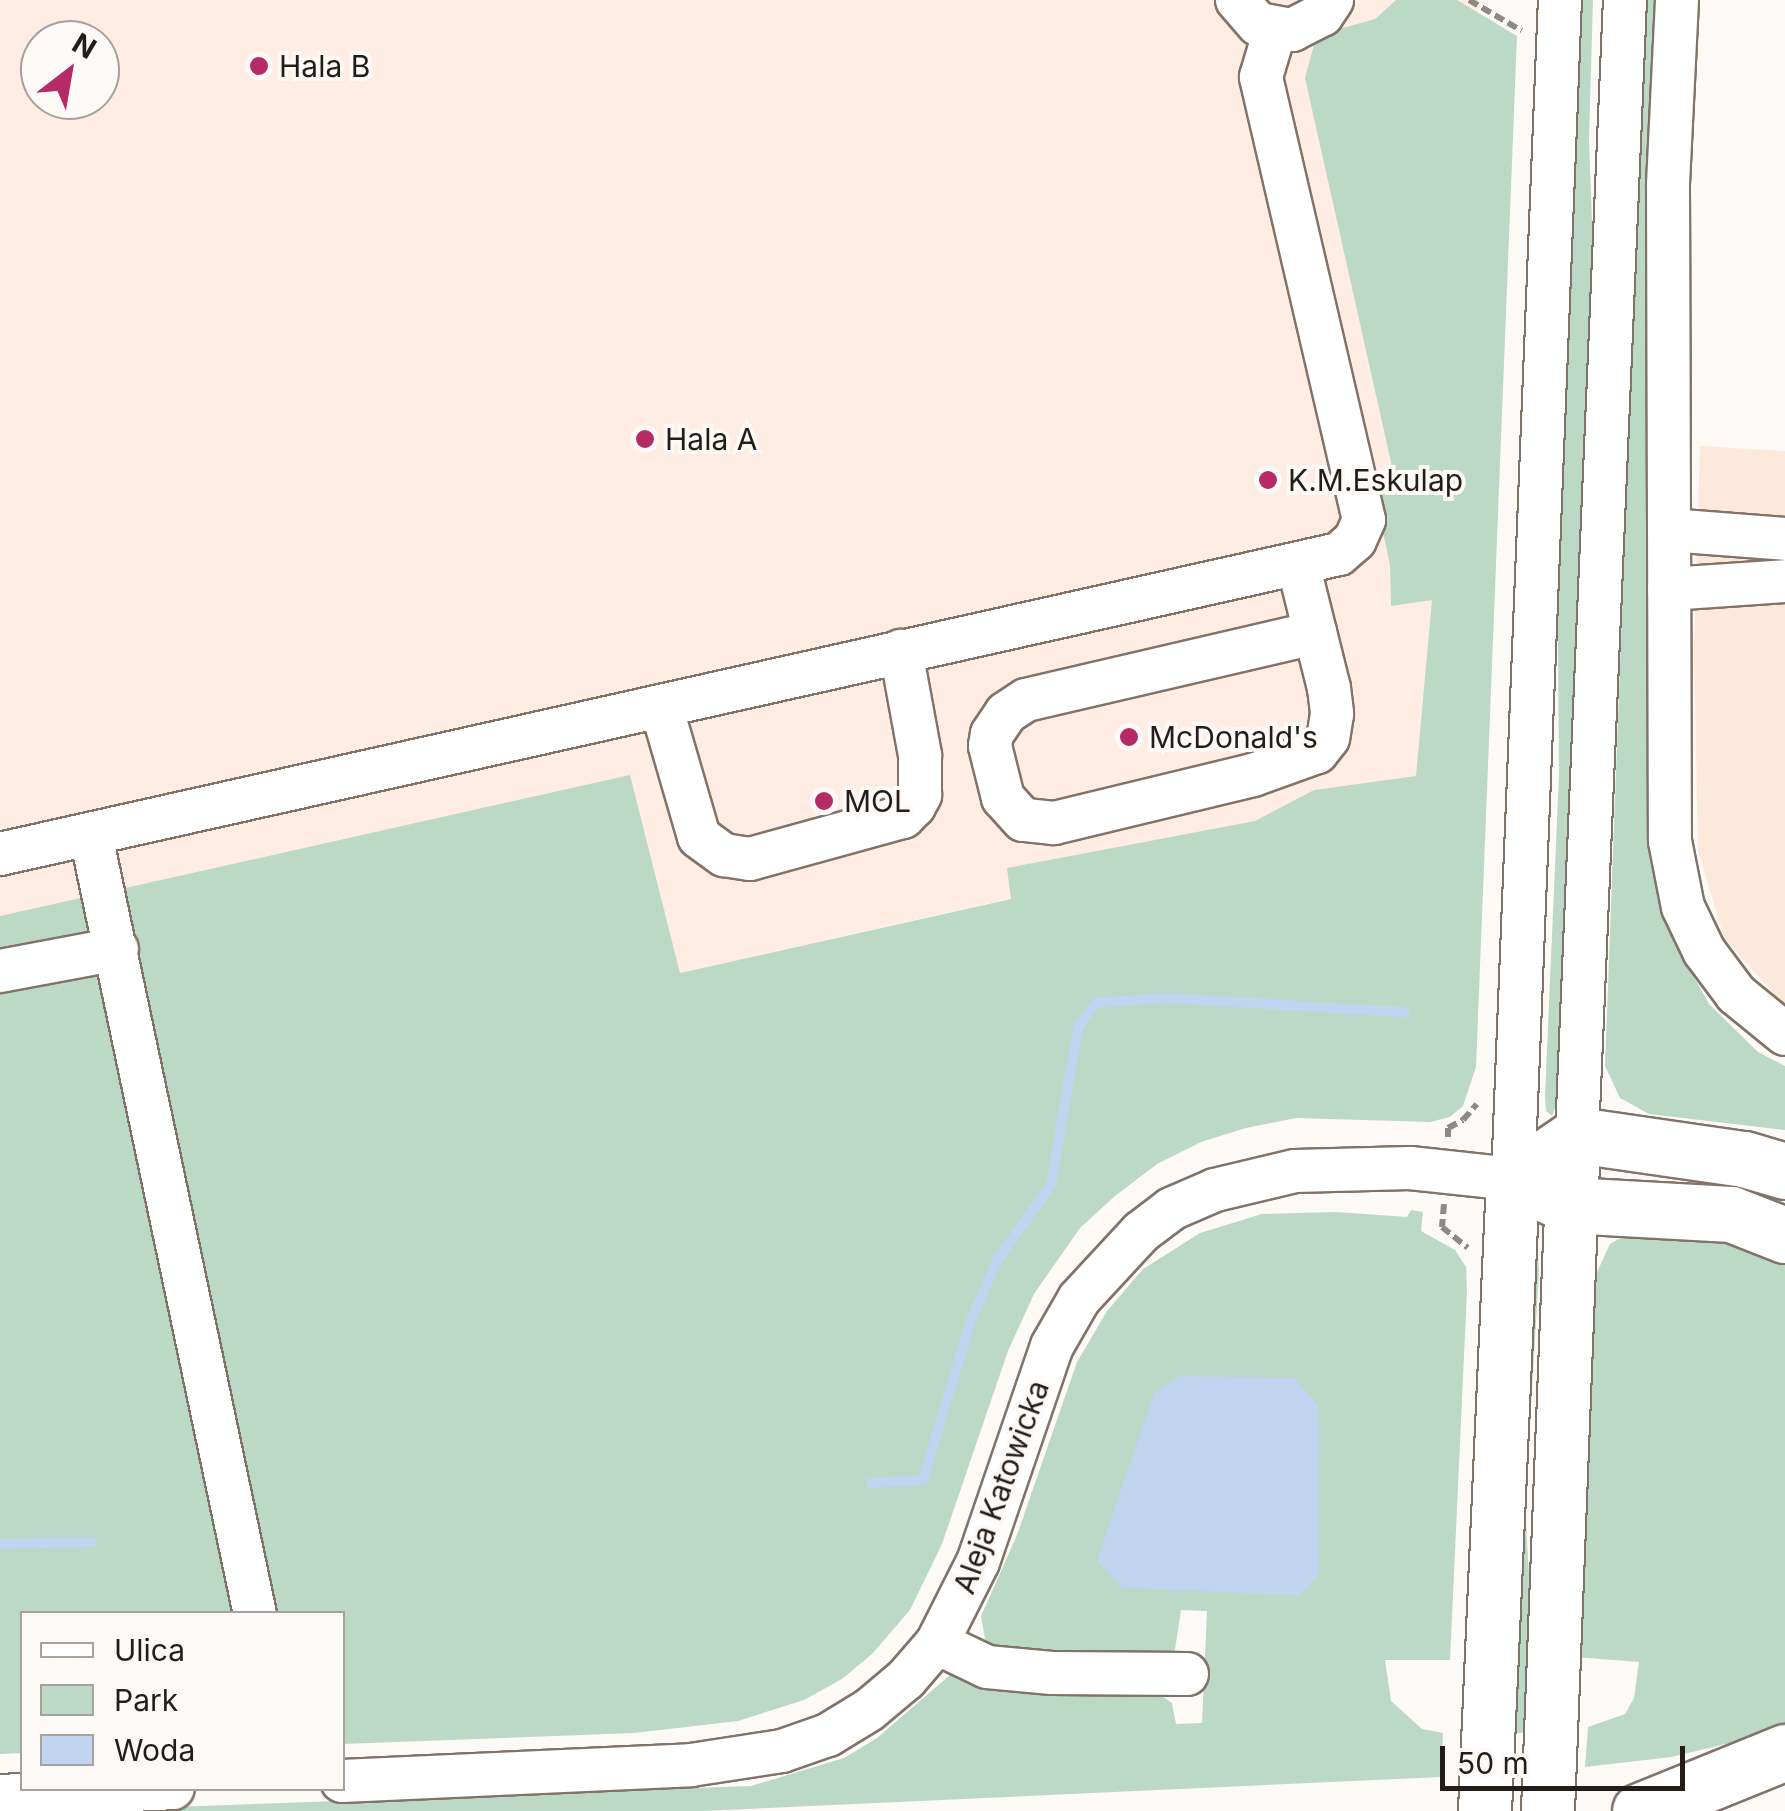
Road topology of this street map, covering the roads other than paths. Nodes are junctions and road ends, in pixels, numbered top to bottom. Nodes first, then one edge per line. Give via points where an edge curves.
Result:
1 (1237, 0) edge
2 (1332, 0) edge
3 (1560, 0) edge
4 (1625, 0) edge
5 (1677, 0) edge
6 (1275, 30) junction
7 (1668, 530) junction
8 (1785, 539) edge
9 (1298, 564) junction
10 (1785, 581) edge
11 (1669, 589) junction
12 (1315, 633) junction
13 (902, 651) junction
14 (662, 706) junction
15 (91, 836) junction
16 (0, 854) edge
17 (116, 949) junction
18 (0, 971) edge
19 (1785, 1034) edge
20 (1576, 1134) junction
21 (1785, 1170) edge
22 (1513, 1179) junction
23 (1569, 1204) junction
24 (1785, 1235) edge
25 (254, 1611) edge
26 (937, 1643) junction
27 (1188, 1674) dead end
28 (1785, 1752) edge
29 (345, 1781) edge
30 (109, 1791) edge
31 (0, 1796) edge
32 (1486, 1811) edge
33 (1548, 1811) edge
34 (1640, 1811) edge

1 - 6 street via 1258,24
2 - 6 street via 1308,25
3 - 22 street
4 - 20 street
5 - 7 street via 1668,186
6 - 9 street via 1262,77 1265,95 1364,520 1339,554
7 - 8 street
7 - 11 street
9 - 12 street
9 - 13 street
10 - 11 street
11 - 19 street via 1670,841 1682,907 1736,994
12 - 12 street via 1026,700 1006,713 991,740 1003,798 1023,820 1054,824 1310,757 1323,746 1332,722
13 - 14 street
13 - 14 street via 920,756 914,806 903,817 750,859 724,856 699,837
14 - 15 street
15 - 16 street
15 - 17 street
17 - 18 street
17 - 25 street
20 - 21 highway
20 - 22 main road
20 - 23 main road
22 - 23 highway
22 - 26 street, Aleja Katowicka via 1446,1169 1295,1171 1214,1190 1141,1232 1080,1299 1052,1346 978,1562
22 - 32 main road
23 - 24 highway via 1732,1214
23 - 33 main road
26 - 27 street via 987,1667
26 - 29 street, Aleja Katowicka via 869,1710 782,1752 630,1769
28 - 34 highway
30 - 31 street

